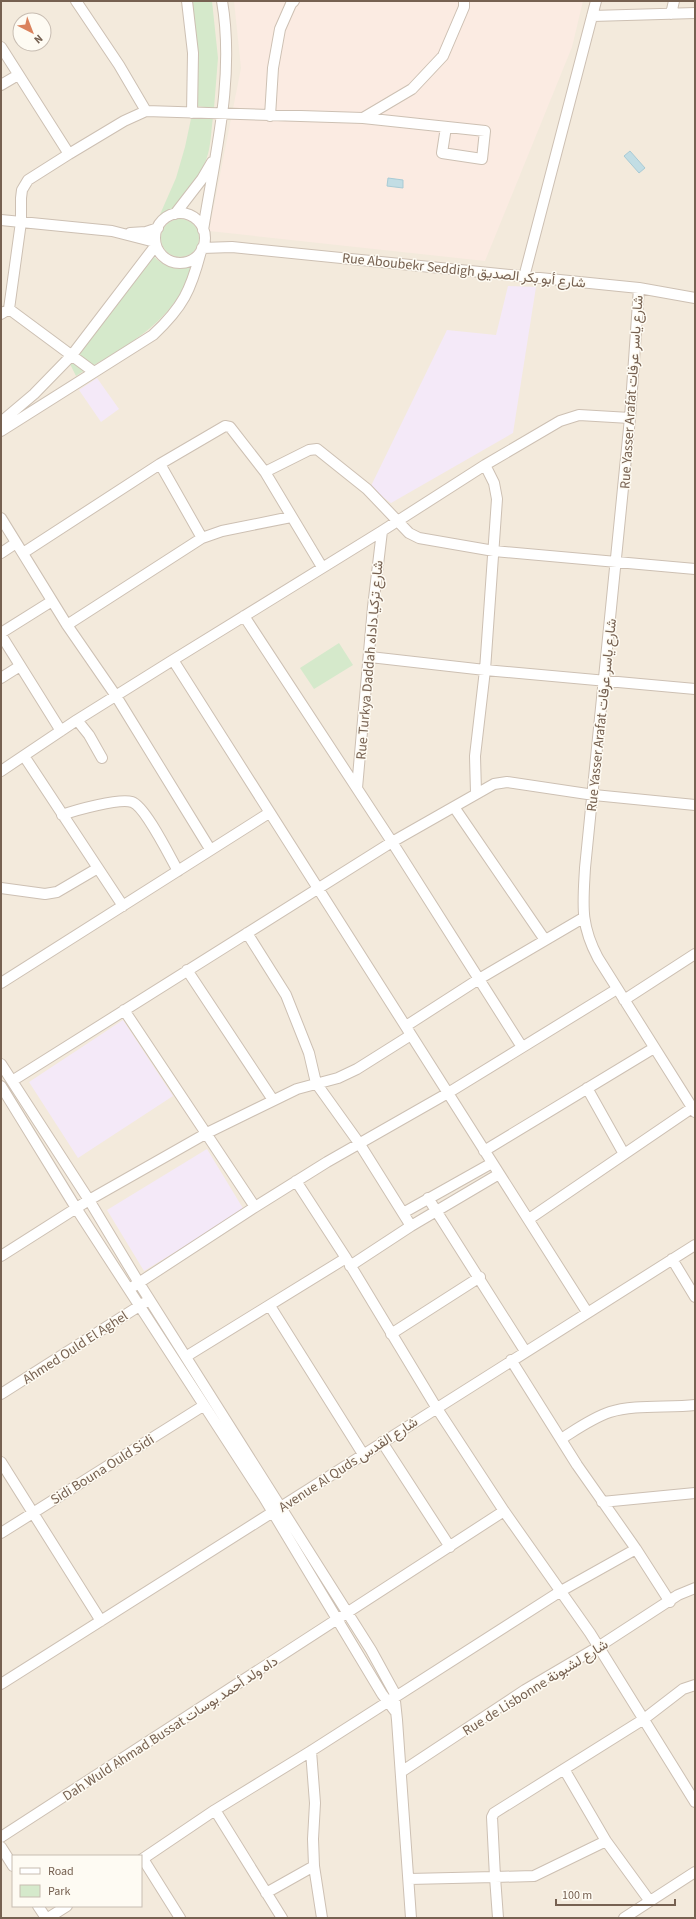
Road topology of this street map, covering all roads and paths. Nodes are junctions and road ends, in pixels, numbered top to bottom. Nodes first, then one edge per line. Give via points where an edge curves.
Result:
1 (76, 1) edge
2 (187, 1) edge
3 (222, 1) edge
4 (294, 1) edge
5 (464, 1) edge
6 (596, 1) edge
7 (674, 1) edge
8 (695, 13) edge
9 (671, 14) junction
10 (592, 16) junction
11 (1, 47) edge
12 (18, 75) junction
13 (1, 85) edge
14 (146, 111) junction
15 (192, 113) junction
16 (222, 115) junction
17 (270, 116) junction
18 (363, 118) junction
19 (446, 127) junction
20 (69, 154) junction
21 (215, 157) junction
22 (175, 214) junction
23 (1, 220) edge
24 (21, 222) junction
25 (158, 228) junction
26 (125, 233) junction
27 (204, 234) junction
28 (156, 243) junction
29 (232, 247) junction
30 (202, 250) junction
31 (524, 277) junction
32 (639, 288) junction
33 (695, 298) edge
34 (5, 312) edge
35 (72, 356) junction
36 (94, 372) junction
37 (630, 418) junction
38 (1, 422) edge
39 (1, 431) edge
40 (160, 464) junction
41 (485, 465) junction
42 (265, 472) junction
43 (291, 517) junction
44 (1, 518) edge
45 (397, 520) junction
46 (382, 531) junction
47 (202, 538) junction
48 (16, 543) junction
49 (494, 551) junction
50 (23, 553) junction
51 (1, 554) edge
52 (616, 562) junction
53 (322, 567) junction
54 (695, 569) edge
55 (52, 601) junction
56 (244, 616) junction
57 (67, 625) junction
58 (1, 634) edge
59 (370, 657) junction
60 (173, 660) junction
61 (20, 666) junction
62 (485, 670) junction
63 (1, 678) edge
64 (604, 681) junction
65 (695, 689) edge
66 (116, 696) junction
67 (77, 720) junction
68 (61, 731) junction
69 (24, 756) junction
70 (102, 758) dead end
71 (1, 771) edge
72 (358, 788) junction
73 (476, 793) junction
74 (594, 795) junction
75 (695, 805) edge
76 (454, 808) junction
77 (269, 813) junction
78 (62, 814) junction
79 (392, 842) junction
80 (210, 849) junction
81 (98, 868) junction
82 (178, 871) junction
83 (1, 888) edge
84 (318, 888) junction
85 (123, 906) junction
86 (583, 918) junction
87 (247, 933) junction
88 (545, 940) junction
89 (695, 954) edge
90 (187, 970) junction
91 (479, 979) junction
92 (1, 983) edge
93 (617, 988) junction
94 (624, 1000) junction
95 (124, 1010) junction
96 (408, 1031) junction
97 (522, 1047) junction
98 (654, 1048) junction
99 (1, 1064) edge
100 (12, 1081) junction
101 (316, 1083) junction
102 (1, 1086) edge
103 (587, 1088) junction
104 (448, 1093) junction
105 (273, 1100) junction
106 (694, 1109) edge
107 (207, 1133) junction
108 (359, 1143) junction
109 (484, 1150) junction
110 (624, 1154) junction
111 (492, 1163) junction
112 (499, 1174) junction
113 (296, 1181) junction
114 (428, 1198) junction
115 (89, 1200) junction
116 (254, 1207) junction
117 (76, 1208) junction
118 (436, 1211) junction
119 (402, 1213) junction
120 (529, 1219) junction
121 (411, 1226) junction
122 (695, 1245) edge
123 (1, 1256) edge
124 (672, 1260) junction
125 (348, 1262) junction
126 (480, 1278) junction
127 (139, 1283) junction
128 (129, 1290) junction
129 (695, 1297) edge
130 (149, 1299) junction
131 (139, 1306) junction
132 (270, 1306) junction
133 (587, 1312) junction
134 (391, 1334) junction
135 (525, 1351) junction
136 (187, 1356) junction
137 (511, 1360) junction
138 (1, 1394) edge
139 (695, 1405) edge
140 (203, 1406) junction
141 (436, 1407) junction
142 (561, 1439) junction
143 (382, 1442) junction
144 (363, 1454) junction
145 (1, 1462) edge
146 (695, 1493) edge
147 (602, 1502) junction
148 (277, 1509) junction
149 (504, 1511) junction
150 (32, 1512) junction
151 (1, 1533) edge
152 (450, 1547) junction
153 (636, 1549) junction
154 (695, 1588) edge
155 (561, 1591) junction
156 (670, 1602) junction
157 (348, 1613) junction
158 (338, 1619) junction
159 (101, 1621) junction
160 (598, 1647) junction
161 (1, 1684) edge
162 (695, 1684) edge
163 (391, 1699) junction
164 (644, 1719) junction
165 (311, 1751) junction
166 (564, 1769) junction
167 (401, 1772) junction
168 (695, 1802) edge
169 (215, 1810) junction
170 (1, 1837) edge
171 (606, 1841) junction
172 (2, 1850) edge
173 (142, 1860) edge
174 (12, 1865) edge
175 (314, 1866) junction
176 (695, 1872) edge
177 (495, 1877) junction
178 (409, 1879) junction
179 (266, 1893) junction
180 (649, 1900) junction
181 (39, 1907) edge
182 (65, 1907) edge
183 (47, 1918) edge
184 (180, 1918) edge
185 (282, 1918) edge
186 (322, 1918) edge
187 (411, 1918) edge
188 (498, 1918) edge
189 (624, 1918) edge

1 - 14 street
2 - 15 street via 193,53
3 - 16 street via 226,50
4 - 17 street via 280,29 273,68
5 - 18 street via 464,7 443,56 412,89
6 - 10 street
7 - 9 street
8 - 9 street
9 - 10 street
10 - 31 street
11 - 12 street
12 - 13 street
12 - 20 street
14 - 15 street
14 - 20 street
15 - 16 street
16 - 17 street
16 - 21 street
17 - 18 street
18 - 19 street
19 - 19 street via 485,131 482,159 442,153
20 - 24 street via 28,180 22,190
21 - 22 street
21 - 27 street
22 - 25 street via 165,219
22 - 27 street via 185,214 194,218
23 - 24 street
24 - 26 street
24 - 34 street
25 - 26 street via 146,232
25 - 28 street
26 - 28 street
27 - 29 street, Rue Aboubekr Seddigh شارع أبو بكر الصديق
27 - 30 street
28 - 30 street via 163,257 176,263 191,261
28 - 35 street
29 - 30 street, Rue Aboubekr Seddigh شارع أبو بكر الصديق
29 - 31 street, Rue Aboubekr Seddigh شارع أبو بكر الصديق
30 - 36 street via 192,285 171,318 135,348
31 - 32 street, Rue Aboubekr Seddigh شارع أبو بكر الصديق
32 - 33 street, Rue Aboubekr Seddigh شارع أبو بكر الصديق
32 - 37 street, Rue Yasser Arafat شارع ياسر عرفات
34 - 35 street
35 - 36 street
35 - 38 street
36 - 39 street
37 - 41 street via 586,414 572,416
37 - 52 street, Rue Yasser Arafat شارع ياسر عرفات
40 - 42 street via 222,427 228,426
40 - 47 street
40 - 50 street
41 - 45 street
41 - 49 street via 494,483 497,499
42 - 43 street
42 - 45 street via 309,450 317,449 367,489
43 - 47 street via 222,531
43 - 53 street
44 - 48 street
45 - 46 street
45 - 49 street via 409,533 419,538
46 - 53 street
46 - 59 street, Rue Turkya Daddah شارع تركيا داداه
47 - 57 street
48 - 50 street
48 - 51 street
49 - 52 street
49 - 62 street
50 - 55 street
52 - 54 street
52 - 64 street, Rue Yasser Arafat شارع ياسر عرفات
53 - 56 street
55 - 57 street
55 - 58 street
56 - 60 street
56 - 72 street
57 - 66 street
58 - 61 street
59 - 62 street
59 - 72 street, Rue Turkya Daddah شارع تركيا داداه
60 - 66 street
60 - 77 street
61 - 63 street
61 - 68 street
62 - 64 street
62 - 73 street via 475,756
64 - 65 street
64 - 74 street, Rue Yasser Arafat شارع ياسر عرفات
66 - 67 street
66 - 80 street
67 - 68 street
67 - 70 street
68 - 69 street
69 - 71 street
69 - 78 street
72 - 79 street
73 - 74 street via 494,784 507,782
73 - 76 street
74 - 75 street
74 - 86 street, Rue Yasser Arafat شارع ياسر عرفات via 585,868
76 - 79 street
76 - 88 street
77 - 80 street
77 - 84 street
78 - 81 street
78 - 82 street via 124,801 132,802 140,807 146,816
79 - 84 street
79 - 91 street
80 - 82 street
81 - 83 street via 57,892 45,894
81 - 85 street
82 - 85 street
84 - 87 street
84 - 96 street
85 - 92 street
86 - 88 street
86 - 93 street, Rue Yasser Arafat شارع ياسر عرفات via 593,949
87 - 90 street
87 - 101 street via 286,995 309,1053
88 - 91 street
89 - 94 street
90 - 95 street
90 - 105 street
91 - 96 street
91 - 97 street
93 - 94 street, Rue Yasser Arafat شارع ياسر عرفات
93 - 97 street
94 - 98 street, Rue Yasser Arafat شارع ياسر عرفات
95 - 100 street
95 - 107 street
96 - 101 street via 357,1069 338,1078
96 - 104 street
97 - 104 street
98 - 103 street
98 - 106 street, Rue Yasser Arafat شارع ياسر عرفات
99 - 100 street
100 - 115 street
101 - 105 street
101 - 108 street
102 - 117 street
103 - 109 street
103 - 110 street
104 - 108 street
104 - 109 street
105 - 107 street
106 - 110 street
107 - 115 street
107 - 116 street
108 - 113 street
108 - 119 street
109 - 111 street
110 - 120 street
111 - 112 street
111 - 114 street
112 - 118 street
112 - 120 street
113 - 116 street
113 - 125 street
114 - 118 street
114 - 119 street
115 - 117 street
115 - 127 street
116 - 127 street
117 - 123 street
117 - 128 street
118 - 121 street
118 - 126 street
119 - 121 street
120 - 133 street
121 - 125 street
122 - 124 street, Avenue Al Quds شارع القدس
124 - 129 street
124 - 133 street, Avenue Al Quds شارع القدس
125 - 132 street
125 - 134 street
126 - 134 street
126 - 135 street
127 - 128 street
127 - 130 street
128 - 131 street
130 - 131 street, Ahmed Ould El Aghel
130 - 136 street
131 - 138 street, Ahmed Ould El Aghel
131 - 140 street
132 - 136 street
132 - 144 street
133 - 135 street, Avenue Al Quds شارع القدس
134 - 141 street
135 - 137 street, Avenue Al Quds شارع القدس
136 - 148 street
137 - 141 street, Avenue Al Quds شارع القدس
137 - 142 street
139 - 142 street via 611,1412
140 - 148 street
140 - 150 street, Sidi Bouna Ould Sidi
141 - 143 street, Avenue Al Quds شارع القدس
141 - 149 street
142 - 147 street
143 - 144 street, Avenue Al Quds شارع القدس
143 - 152 street
144 - 148 street, Avenue Al Quds شارع القدس
145 - 150 street
146 - 147 street
147 - 153 street
148 - 157 street
148 - 158 street
148 - 159 street, Avenue Al Quds شارع القدس
149 - 152 street, Dah Wuld Ahmad Bussat داه ولد أحمد بوسات
149 - 155 street
150 - 151 street, Sidi Bouna Ould Sidi
150 - 159 street
152 - 157 street, Dah Wuld Ahmad Bussat داه ولد أحمد بوسات
153 - 155 street
153 - 156 street
154 - 156 street, Rue de Lisbonne شارع لشبونة via 678,1595
155 - 160 street
155 - 163 street
156 - 160 street, Rue de Lisbonne شارع لشبونة
157 - 158 street, Dah Wuld Ahmad Bussat داه ولد أحمد بوسات
157 - 163 street via 383,1671
158 - 163 street
158 - 170 street, Dah Wuld Ahmad Bussat داه ولد أحمد بوسات
159 - 161 street, Avenue Al Quds شارع القدس
160 - 164 street
160 - 167 street, Rue de Lisbonne شارع لشبونة via 525,1690
162 - 164 street
163 - 165 street
163 - 167 street via 395,1711
164 - 166 street
164 - 168 street
165 - 169 street
165 - 175 street via 316,1803
166 - 171 street
166 - 177 street via 494,1813 492,1817
167 - 178 street
169 - 173 street
169 - 179 street
171 - 177 street via 534,1876
171 - 180 street
172 - 174 street
173 - 184 street
175 - 179 street
175 - 186 street
176 - 180 street
177 - 178 street
177 - 188 street
178 - 187 street
179 - 185 street
180 - 189 street
181 - 183 street
182 - 183 street

